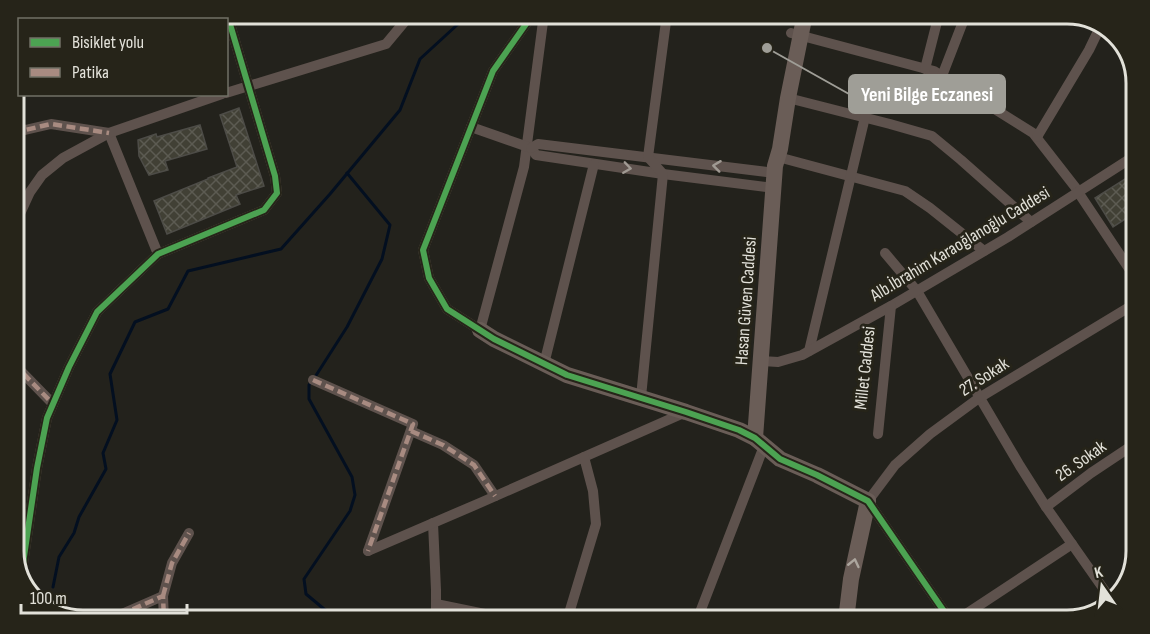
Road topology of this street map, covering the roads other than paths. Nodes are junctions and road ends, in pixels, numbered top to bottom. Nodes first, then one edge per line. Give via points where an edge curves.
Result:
1 (230, 24) edge
2 (403, 24) edge
3 (526, 24) edge
4 (543, 24) edge
5 (666, 24) edge
6 (796, 24) edge
7 (800, 24) edge
8 (937, 24) edge
9 (962, 24) edge
10 (1098, 33) edge
11 (796, 34) junction
12 (926, 69) junction
13 (942, 76) junction
14 (249, 86) junction
15 (228, 93) edge
16 (218, 96) edge
17 (788, 98) junction
18 (865, 117) junction
19 (471, 127) junction
20 (24, 130) edge
21 (109, 133) junction
22 (1037, 137) junction
23 (528, 147) junction
24 (648, 157) junction
25 (1126, 161) edge
26 (594, 164) junction
27 (776, 171) junction
28 (663, 174) junction
29 (850, 176) junction
30 (1079, 192) junction
31 (24, 205) edge
32 (1031, 222) junction
33 (984, 251) junction
34 (885, 253) dead end
35 (158, 254) junction
36 (1126, 264) edge
37 (916, 291) junction
38 (891, 306) junction
39 (1126, 309) edge
40 (480, 330) junction
41 (809, 351) junction
42 (762, 360) junction
43 (544, 364) junction
44 (24, 374) edge
45 (313, 380) dead end
46 (641, 398) junction
47 (979, 398) junction
48 (53, 404) junction
49 (686, 412) junction
50 (411, 431) junction
51 (878, 434) dead end
52 (760, 442) junction
53 (1126, 449) edge
54 (584, 457) junction
55 (495, 496) junction
56 (868, 501) junction
57 (1046, 507) junction
58 (432, 523) junction
59 (189, 533) dead end
60 (1072, 544) junction
61 (24, 556) edge
62 (1107, 594) edge
63 (163, 596) junction
64 (436, 604) junction
65 (132, 610) edge
66 (164, 610) edge
67 (436, 610) edge
68 (464, 610) edge
69 (570, 610) edge
70 (701, 610) edge
71 (847, 610) edge
72 (943, 610) edge
73 (973, 610) edge

1 - 14 street
2 - 14 street via 386,44
3 - 19 street via 493,71
4 - 23 street
5 - 24 street
6 - 11 street, Hasan Güven Caddesi
7 - 11 street, Hasan Güven Caddesi
8 - 12 street
9 - 13 street
10 - 22 street
11 - 12 street
11 - 17 street, Hasan Güven Caddesi
11 - 27 street, Hasan Güven Caddesi via 772,147
12 - 13 street
13 - 22 street
14 - 15 street
14 - 35 street via 277,193 264,210
16 - 21 street
17 - 18 street
17 - 27 street, Hasan Güven Caddesi
18 - 29 street
18 - 32 street via 932,136
19 - 23 street
19 - 40 street via 423,250 429,278 447,309
20 - 21 street via 51,124
21 - 31 street via 63,158 42,176
21 - 35 street
22 - 30 street
23 - 24 street via 538,144
23 - 26 street via 537,155
23 - 40 street
27 -> 24 street
24 - 28 street
25 - 30 street, Alb.İbrahim Karaoğlanoğlu Caddesi
26 -> 28 street
26 - 43 street
27 - 28 street
27 - 29 street
27 - 42 street, Hasan Güven Caddesi
28 - 46 street
29 - 33 street via 905,190
29 - 41 street
30 - 32 street, Alb.İbrahim Karaoğlanoğlu Caddesi
30 - 36 street
32 - 33 street, Alb.İbrahim Karaoğlanoğlu Caddesi
33 - 37 street, Alb.İbrahim Karaoğlanoğlu Caddesi
34 - 37 street
35 - 48 street via 97,312
37 - 38 street, Alb.İbrahim Karaoğlanoğlu Caddesi
37 - 47 street
38 - 41 street, Alb.İbrahim Karaoğlanoğlu Caddesi
38 - 51 street, Millet Caddesi
39 - 47 street, 27. Sokak
40 - 43 street
41 - 42 street, Alb.İbrahim Karaoğlanoğlu Caddesi via 778,362
42 - 52 street, Hasan Güven Caddesi
43 - 46 street
44 - 48 street
45 - 50 street via 413,424
46 - 49 street
47 - 56 street, 27. Sokak via 895,465
47 - 57 street
48 - 61 street via 37,468
49 - 52 street via 739,430
49 - 54 street
50 - 55 street via 474,465
50 - 58 street via 368,551
52 - 56 street via 780,459
52 - 70 street
53 - 57 street, 26. Sokak
54 - 55 street
54 - 69 street via 596,524
55 - 58 street
71 -> 56 street
56 - 72 street
57 - 60 street
58 - 64 street
59 - 63 street via 172,563
60 - 62 street
60 - 73 street
63 - 65 street
63 - 66 street
64 - 67 street
64 - 68 street

